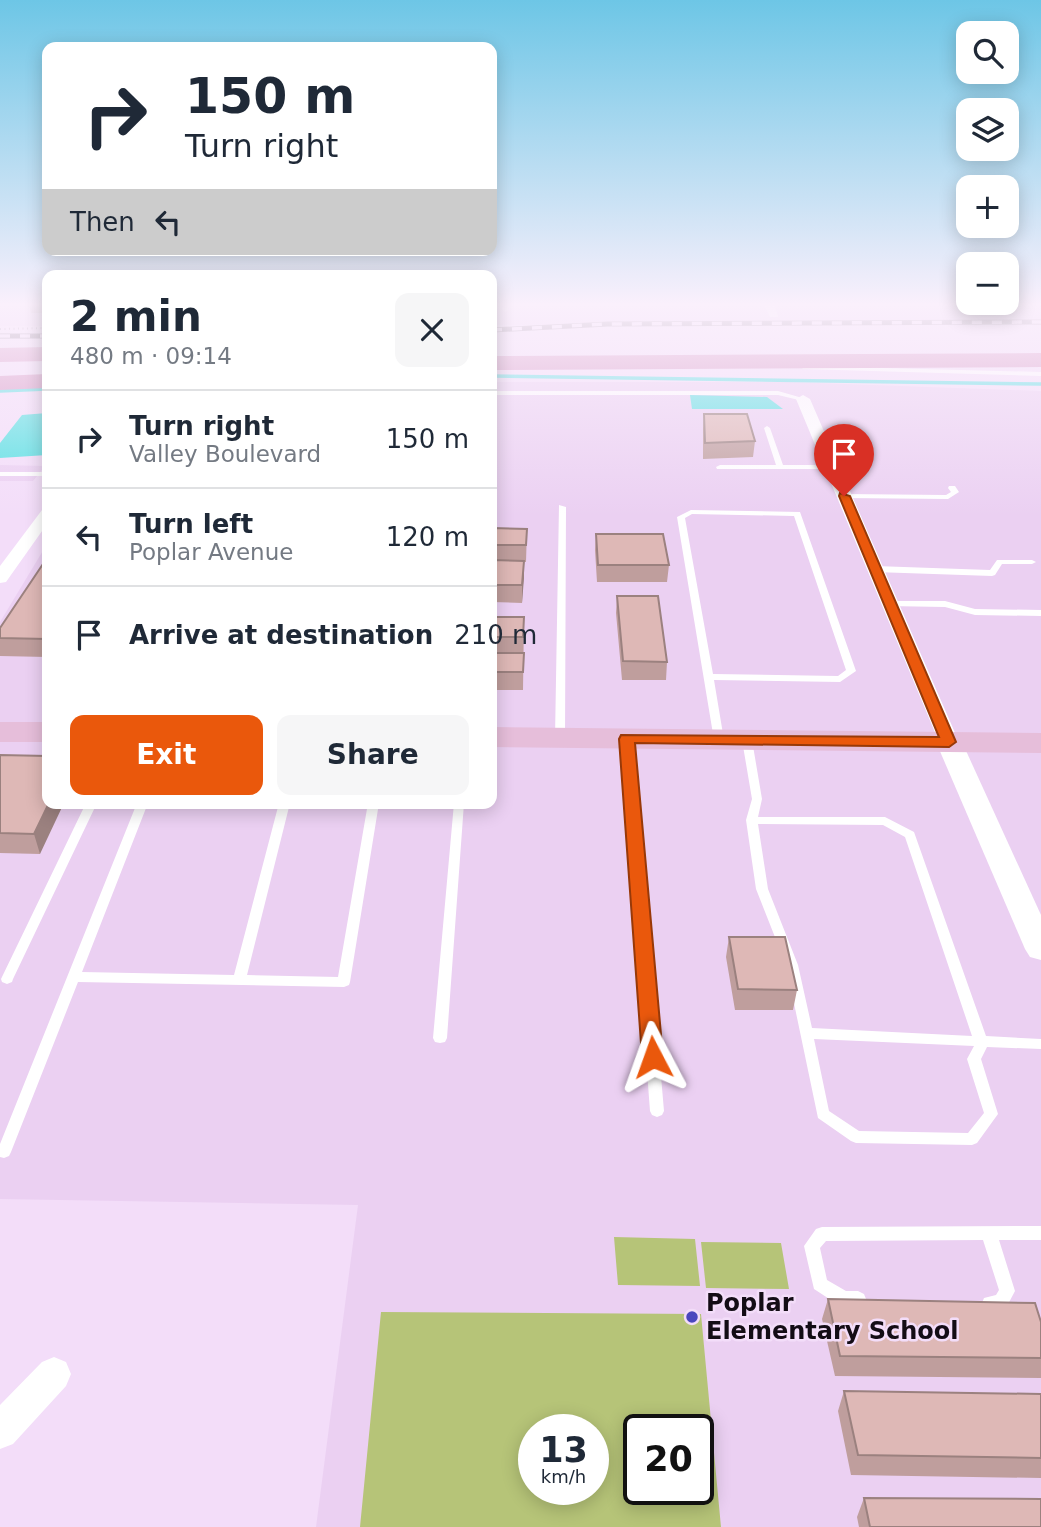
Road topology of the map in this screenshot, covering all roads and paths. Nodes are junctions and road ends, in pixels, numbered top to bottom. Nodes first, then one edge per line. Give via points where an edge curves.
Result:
1 (42, 381) edge
2 (0, 383) edge
3 (497, 393) edge
4 (803, 399) joint
5 (767, 428) dead end
6 (720, 467) dead end
7 (780, 467) junction
8 (832, 467) junction
9 (0, 474) edge
10 (42, 474) edge
11 (952, 488) dead end
12 (844, 496) junction
13 (562, 507) dead end
14 (42, 520) edge
15 (1032, 562) dead end
16 (875, 569) junction
17 (0, 578) edge
18 (890, 604) junction
19 (1041, 613) edge
20 (709, 677) junction
21 (0, 732) edge
22 (42, 732) edge
23 (497, 737) edge
24 (560, 738) junction
25 (627, 739) junction
26 (733, 740) junction
27 (949, 742) junction
28 (1041, 743) edge
29 (89, 809) edge
30 (141, 809) edge
31 (283, 809) edge
32 (373, 809) edge
33 (459, 809) edge
34 (752, 820) junction
35 (1041, 949) edge
36 (74, 977) junction
37 (7, 979) dead end
38 (239, 981) junction
39 (806, 1033) junction
40 (440, 1038) dead end
41 (982, 1044) junction
42 (1041, 1044) edge
43 (657, 1111) dead end
44 (4, 1153) dead end
45 (1041, 1233) edge
46 (989, 1234) junction
47 (870, 1300) edge
48 (974, 1303) edge
49 (54, 1374) dead end
50 (0, 1431) edge

1 - 2 highway
3 - 4 lane via 778,393
4 - 8 street
5 - 7 lane
6 - 7 lane
7 - 8 lane
8 - 12 street
9 - 10 lane
11 - 12 lane via 955,492 948,497
12 - 16 street
13 - 24 lane
14 - 17 street
15 - 16 lane via 1000,562 992,573
16 - 18 street
18 - 19 lane
18 - 27 street
20 - 20 lane via 681,517 691,512 797,513 851,671 840,678
20 - 26 lane
21 - 22 main road
23 - 24 main road
24 - 25 main road
25 - 26 main road
25 - 43 lane
26 - 27 main road
26 - 34 lane via 757,799
27 - 28 main road
27 - 35 street
29 - 37 lane
30 - 36 lane
31 - 38 lane
32 - 38 lane via 344,982
33 - 40 lane
34 - 39 lane via 762,889 792,965
34 - 41 lane via 885,821 910,835
36 - 38 lane
36 - 44 lane
39 - 41 lane
39 - 41 lane via 823,1114 856,1137 972,1139 991,1114 974,1059
41 - 42 lane
45 - 46 lane
46 - 47 lane via 822,1234 812,1246 820,1284 844,1299
46 - 48 lane via 1007,1291 1000,1303
49 - 50 street

